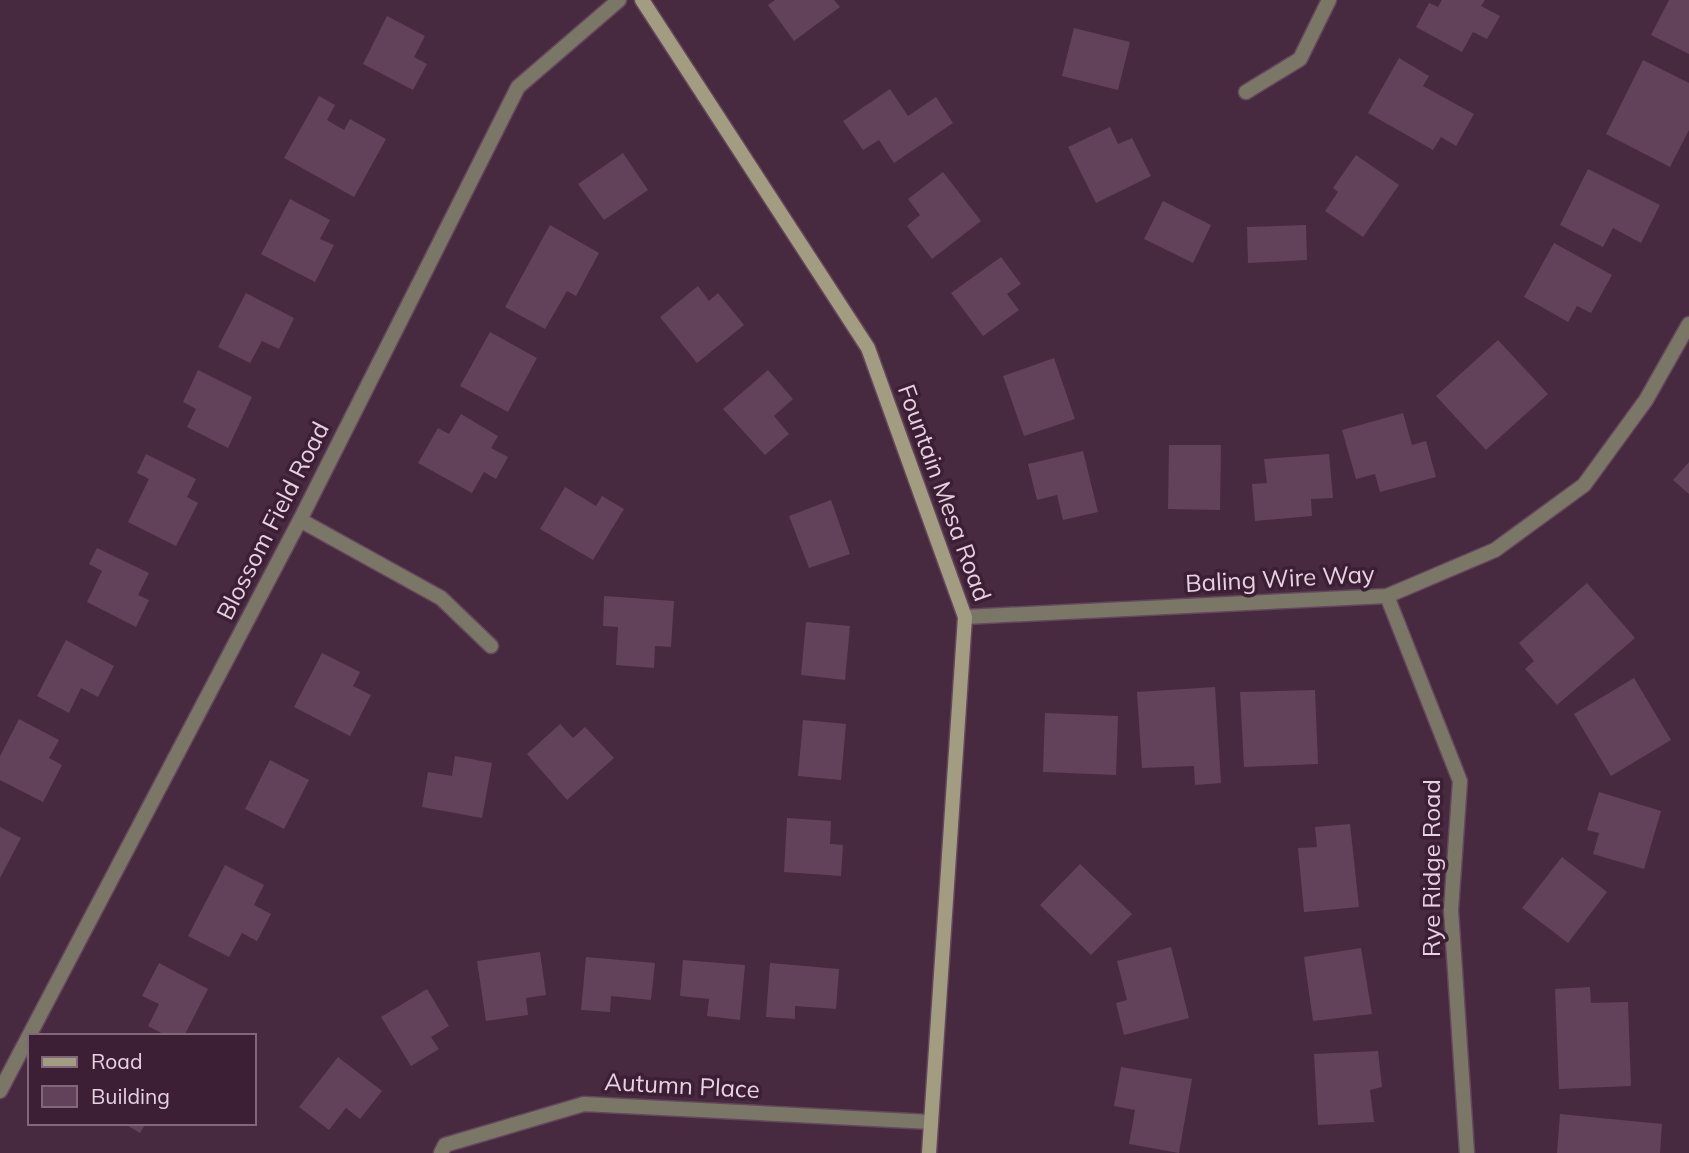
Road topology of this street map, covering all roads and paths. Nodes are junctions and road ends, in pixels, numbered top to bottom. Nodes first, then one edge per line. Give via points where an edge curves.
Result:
1 (620, 0) edge
2 (642, 0) edge
3 (1329, 0) edge
4 (1247, 92) dead end
5 (1689, 325) edge
6 (300, 520) junction
7 (1387, 596) junction
8 (965, 617) junction
9 (491, 646) dead end
10 (30, 1034) edge
11 (28, 1038) edge
12 (0, 1091) edge
13 (930, 1122) junction
14 (441, 1153) edge
15 (929, 1153) edge
16 (1467, 1153) edge

1 - 6 street, Blossom Field Road via 518,87
2 - 8 main road, Fountain Mesa Road via 868,348
3 - 4 street via 1300,59
5 - 7 street, Baling Wire Way via 1646,400 1584,485 1494,550
6 - 9 street via 441,597
6 - 10 street, Blossom Field Road
7 - 8 street, Baling Wire Way
7 - 16 street, Rye Ridge Road via 1460,781 1451,910
8 - 13 main road, Fountain Mesa Road
11 - 12 street, Blossom Field Road
13 - 14 street, Autumn Place via 584,1104 445,1145
13 - 15 main road, Fountain Mesa Road

